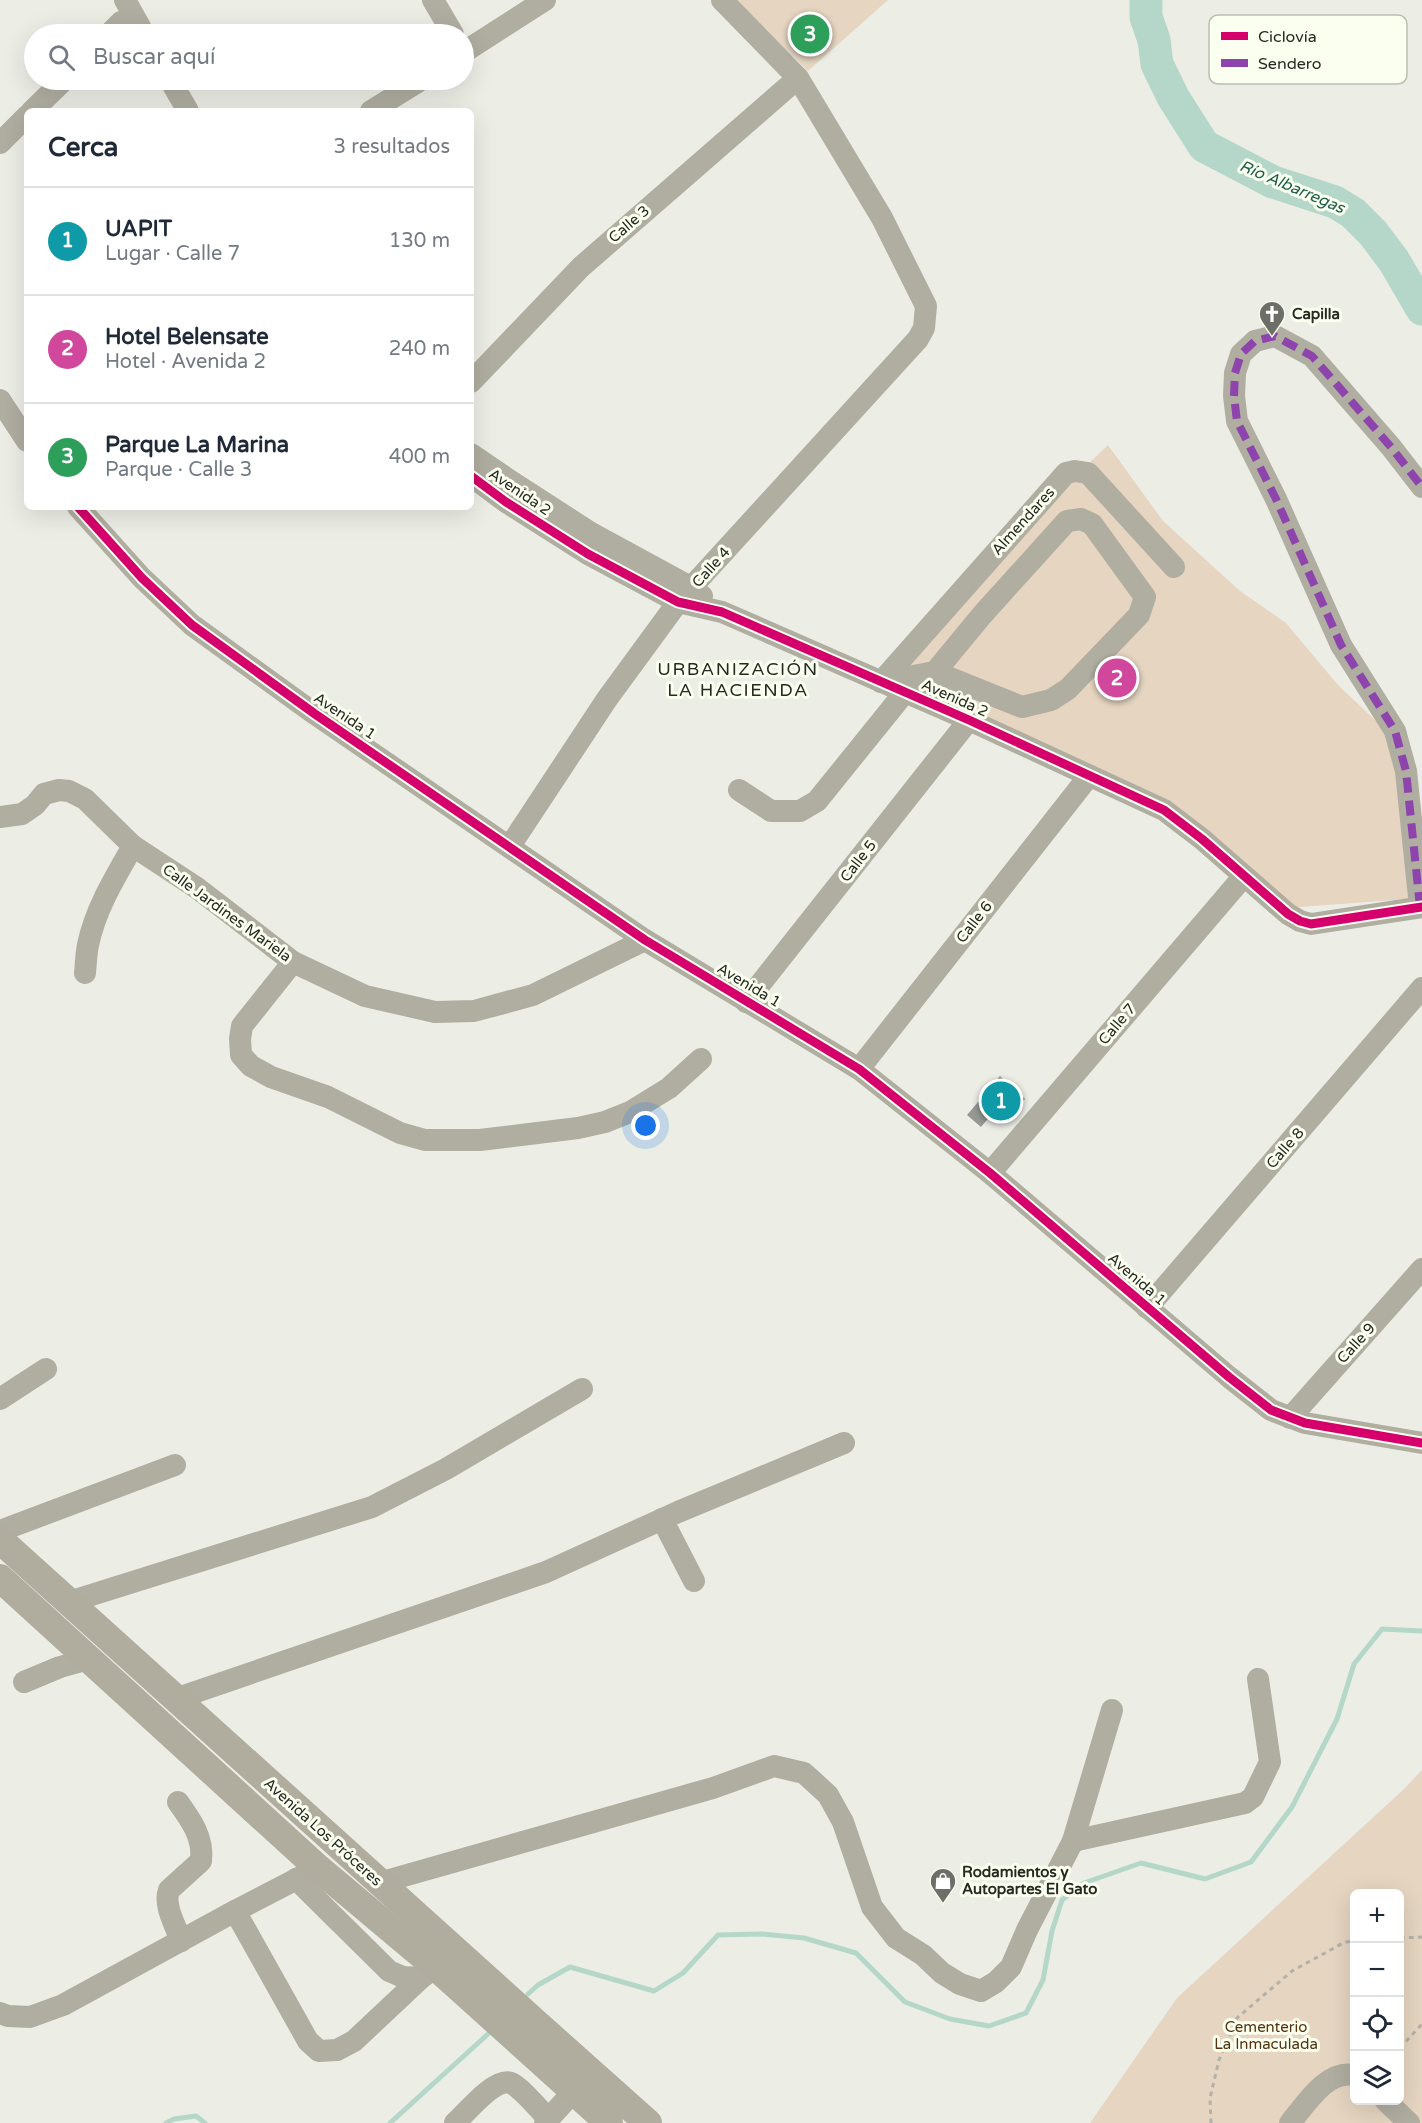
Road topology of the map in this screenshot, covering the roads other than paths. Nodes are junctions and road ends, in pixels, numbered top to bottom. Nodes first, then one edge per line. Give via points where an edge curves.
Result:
1 (109, 0) edge
2 (434, 0) edge
3 (545, 0) edge
4 (722, 0) edge
5 (121, 23) edge
6 (447, 24) edge
7 (474, 46) edge
8 (798, 78) junction
9 (54, 90) edge
10 (158, 90) edge
11 (176, 90) edge
12 (404, 90) edge
13 (35, 108) edge
14 (168, 108) edge
15 (186, 108) edge
16 (376, 108) edge
17 (24, 119) edge
18 (0, 143) edge
19 (474, 379) edge
20 (0, 400) edge
21 (24, 436) edge
22 (474, 456) edge
23 (474, 478) edge
24 (1422, 487) edge
25 (81, 510) edge
26 (1174, 567) dead end
27 (685, 595) junction
28 (935, 672) junction
29 (881, 682) junction
30 (905, 692) junction
31 (969, 720) junction
32 (1089, 776) junction
33 (740, 790) dead end
34 (0, 817) edge
35 (133, 846) junction
36 (510, 846) junction
37 (1244, 876) junction
38 (1421, 907) edge
39 (645, 940) junction
40 (293, 962) junction
41 (84, 974) dead end
42 (1422, 988) edge
43 (746, 1002) junction
44 (701, 1059) dead end
45 (859, 1069) junction
46 (990, 1173) junction
47 (1422, 1269) edge
48 (1148, 1308) junction
49 (46, 1369) dead end
50 (582, 1389) dead end
51 (0, 1398) edge
52 (1290, 1418) junction
53 (844, 1443) dead end
54 (1422, 1443) edge
55 (175, 1465) dead end
56 (662, 1520) junction
57 (0, 1531) edge
58 (0, 1540) edge
59 (0, 1578) edge
60 (694, 1581) dead end
61 (69, 1602) junction
62 (88, 1659) junction
63 (1257, 1679) dead end
64 (24, 1682) dead end
65 (178, 1698) junction
66 (1112, 1710) dead end
67 (178, 1802) dead end
68 (1073, 1841) junction
69 (307, 1874) junction
70 (379, 1883) junction
71 (235, 1911) junction
72 (181, 1941) junction
73 (429, 1972) junction
74 (0, 2013) edge
75 (1350, 2075) edge
76 (574, 2091) junction
77 (1390, 2105) edge
78 (547, 2121) edge
79 (455, 2123) edge
80 (609, 2123) edge
81 (648, 2123) edge
82 (1290, 2123) edge
83 (1409, 2123) edge

1 - 5 street
2 - 6 street
3 - 7 street
4 - 8 street
8 - 19 street, Calle 3 via 580,267
8 - 27 street, Calle 4 via 882,218 926,306 924,328
9 - 13 street
10 - 14 street
11 - 15 street
12 - 16 street
17 - 18 street
20 - 21 street
22 - 27 street
23 - 27 street, Avenida 2 via 588,554
24 - 38 street via 1312,356 1275,336 1255,341 1241,354 1235,373 1237,421 1341,645 1395,730 1406,771
25 - 36 street, Avenida 1 via 142,578 192,625
26 - 29 street, Almendares via 1088,472 1066,473
27 - 29 street, Avenida 2
27 - 36 street, Calle 4 via 608,699
28 - 28 street via 1022,707 1051,700 1068,688 1139,615 1145,597 1092,524 1081,519 1067,521
28 - 29 street
29 - 30 street, Avenida 2
30 - 31 street, Avenida 2
30 - 33 street via 817,801 800,811 771,811
31 - 32 street, Avenida 2
31 - 43 street, Calle 5
32 - 37 street, Avenida 2 via 1164,810
32 - 45 street, Calle 6
34 - 35 street, Calle Jardines Mariela via 22,814 44,794 69,791 85,799
35 - 40 street, Calle Jardines Mariela via 197,888
35 - 41 street via 109,886 88,945
36 - 39 street, Avenida 1
37 - 38 street, Avenida 2 via 1288,914 1311,924
37 - 46 street, Calle 7
39 - 40 street, Calle Jardines Mariela via 533,995 474,1011 435,1012 365,996
39 - 43 street, Avenida 1
40 - 44 street via 242,1026 241,1055 271,1077 328,1097 400,1133 425,1140 480,1140 605,1122 669,1088
42 - 48 street, Calle 8
43 - 45 street, Avenida 1
45 - 46 street, Avenida 1
46 - 48 street, Avenida 1
47 - 52 street, Calle 9
48 - 52 street, Avenida 1 via 1271,1410
49 - 51 street
50 - 61 street via 446,1469 372,1507
52 - 54 street, Avenida 1
53 - 56 street
55 - 57 street
56 - 60 street
56 - 65 street via 546,1572
58 - 61 main road, Avenida Los Próceres
59 - 62 main road, Avenida Los Próceres
61 - 65 main road, Avenida Los Próceres
62 - 64 street
62 - 69 main road, Avenida Los Próceres
63 - 68 street via 1270,1762 1253,1797 1245,1803
65 - 70 main road, Avenida Los Próceres
66 - 68 street
67 - 72 street via 199,1835 203,1850 201,1861 167,1896
68 - 70 street via 1011,1967 981,1991 942,1973 896,1938 872,1907 843,1822 828,1795 804,1773 774,1766 713,1788
69 - 71 street
69 - 73 main road, Avenida Los Próceres
70 - 81 main road, Avenida Los Próceres
71 - 72 street
71 - 73 street via 308,2041 319,2051 337,2050 354,2041
72 - 74 street via 63,2005 30,2017
73 - 76 main road, Avenida Los Próceres
75 - 82 street via 1323,2084
76 - 78 street
76 - 80 main road, Avenida Los Próceres
77 - 83 street
78 - 79 street via 513,2083 504,2081 494,2085

